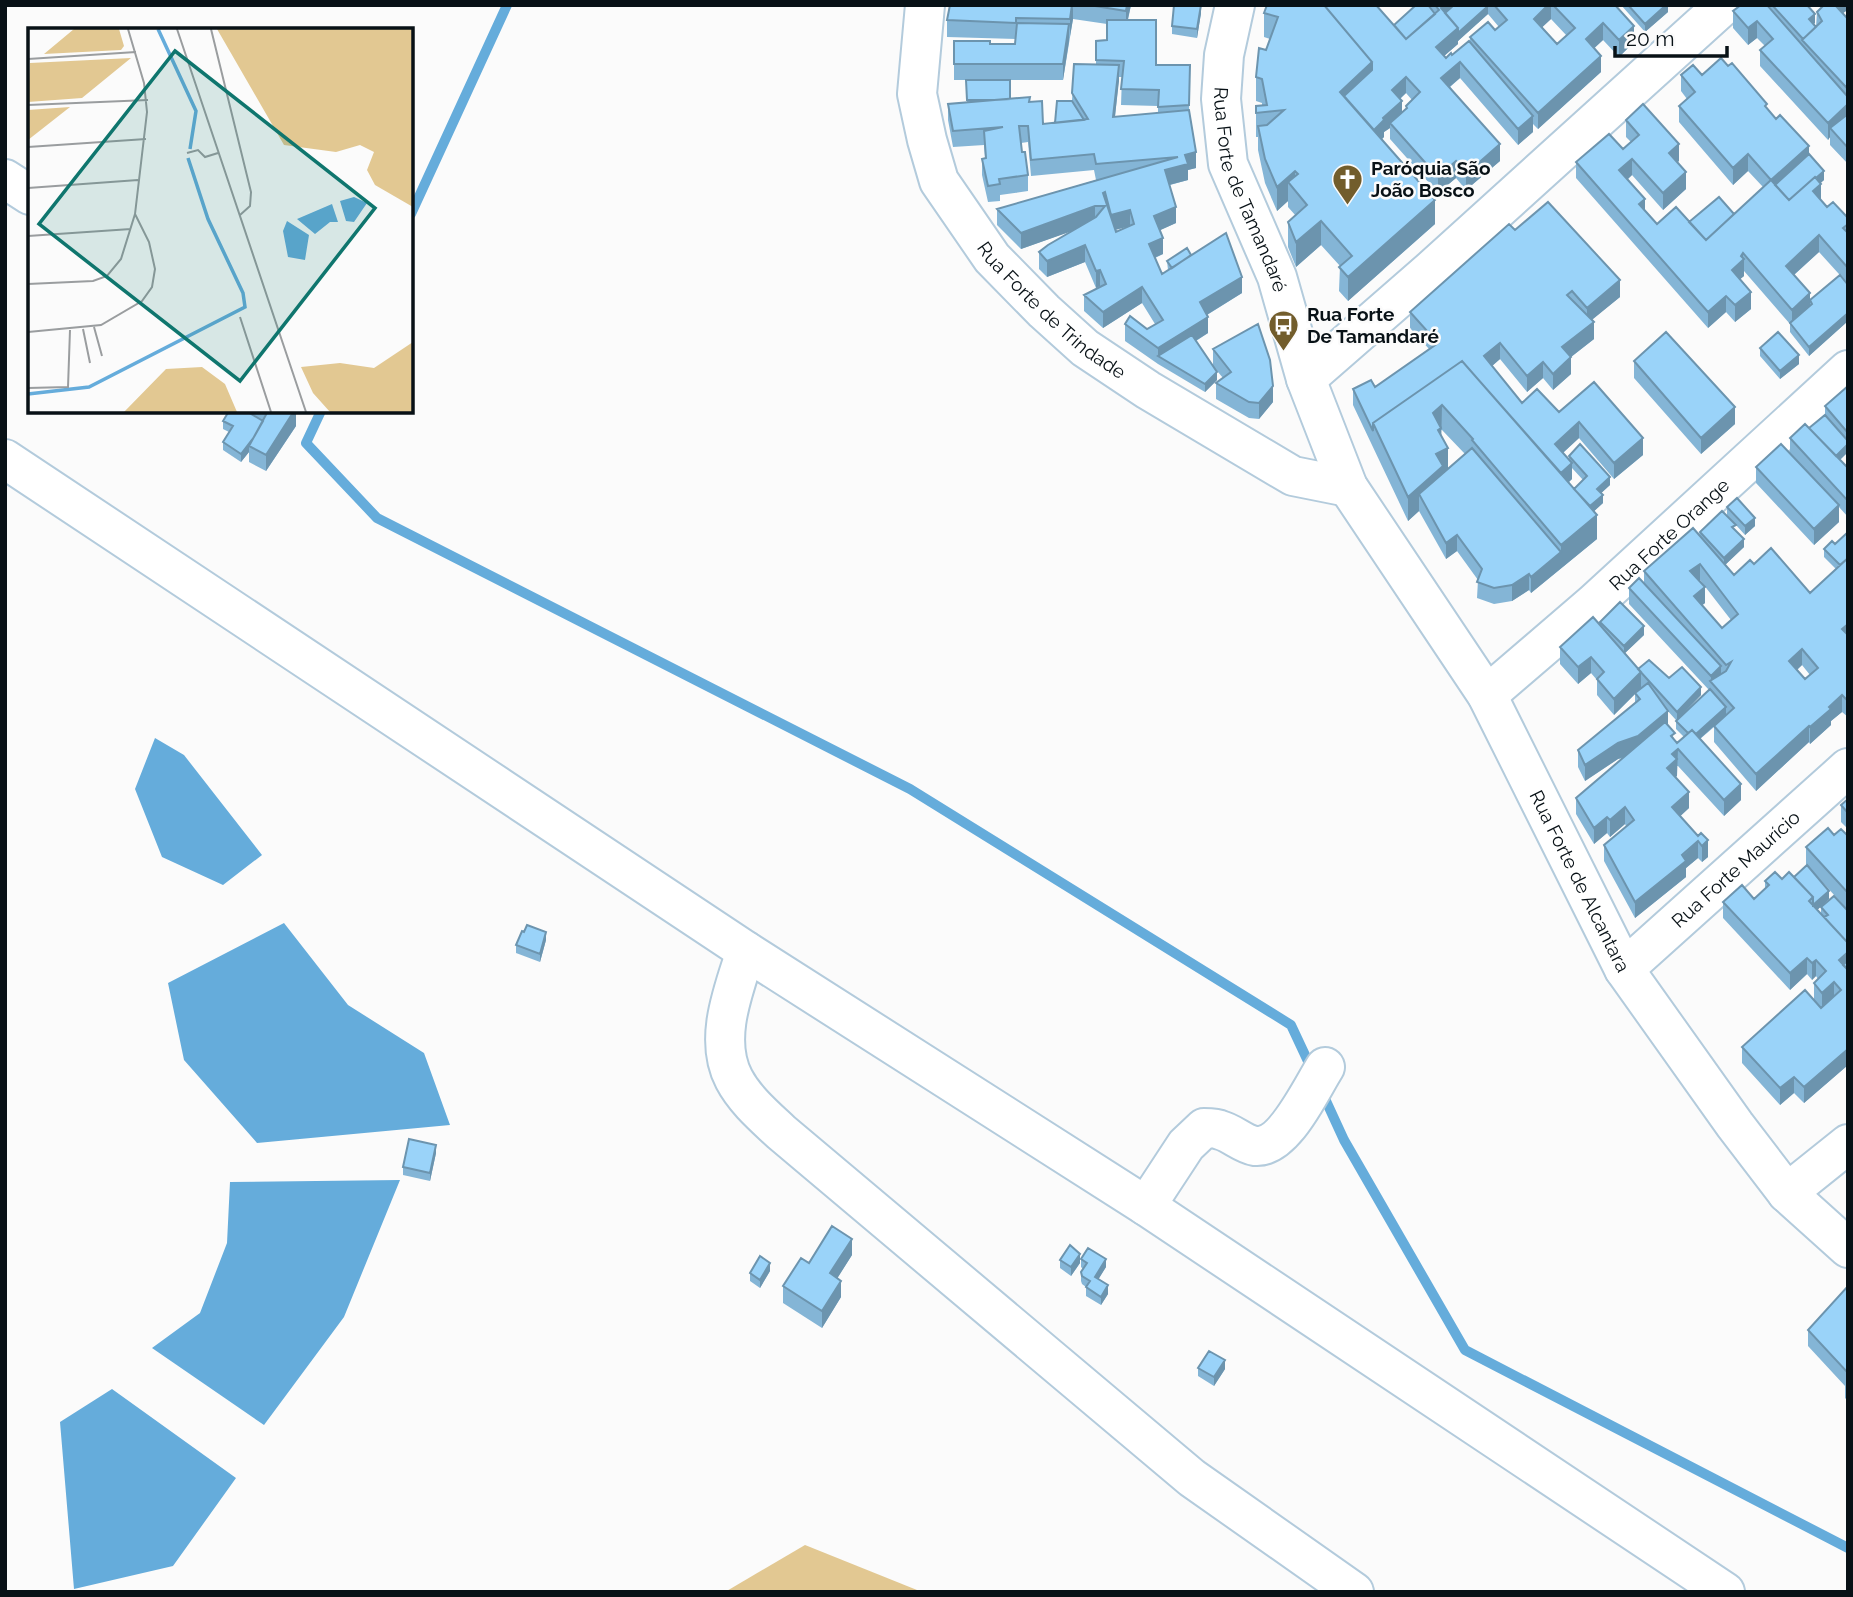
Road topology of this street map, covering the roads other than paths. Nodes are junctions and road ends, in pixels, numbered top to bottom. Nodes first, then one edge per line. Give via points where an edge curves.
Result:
1 (925, 5) edge
2 (1235, 5) edge
3 (1724, 5) edge
4 (5, 179) edge
5 (28, 194) edge
6 (1848, 370) edge
7 (1306, 379) junction
8 (5, 459) edge
9 (1348, 487) junction
10 (1487, 695) junction
11 (1848, 768) edge
12 (746, 951) junction
13 (1624, 969) junction
14 (1325, 1067) dead end
15 (1848, 1144) edge
16 (1787, 1193) junction
17 (1146, 1206) junction
18 (1848, 1248) edge
19 (1354, 1592) edge
20 (1725, 1592) edge

1 - 9 street, Rua Forte de Trindade via 918,94 927,140 939,181 992,258 1085,348 1148,390 1293,476
2 - 7 street, Rua Forte de Tamandaré via 1224,55 1221,99 1228,163 1277,277
3 - 7 street
4 - 5 street
6 - 10 street, Rua Forte Orange
7 - 9 street, Rua Forte de Tamandaré
8 - 12 street
9 - 10 street, Rua Forte de Alcantara
10 - 13 street, Rua Forte de Alcantara
11 - 13 street, Rua Forte Maurício
12 - 17 street
12 - 19 street via 726,1024 726,1050 734,1078 757,1109 1192,1478
13 - 16 street, Rua Forte de Alcantara
14 - 17 street via 1276,1140 1252,1146 1220,1129 1204,1128 1186,1145
15 - 16 street
16 - 18 street, Rua Forte de Alcantara
17 - 20 street

